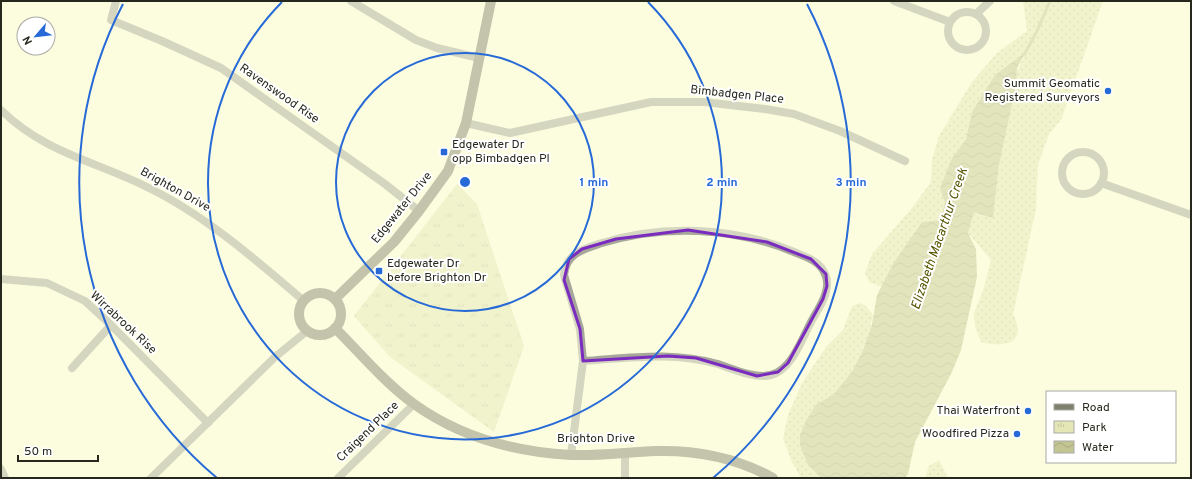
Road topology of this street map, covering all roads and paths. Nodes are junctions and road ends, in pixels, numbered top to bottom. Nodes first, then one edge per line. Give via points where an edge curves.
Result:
1 (116, 1) edge
2 (351, 1) edge
3 (492, 1) edge
4 (894, 1) edge
5 (990, 1) edge
6 (976, 14) junction
7 (950, 22) junction
8 (479, 58) junction
9 (1, 110) edge
10 (466, 124) junction
11 (905, 162) dead end
12 (1101, 183) junction
13 (420, 211) junction
14 (1191, 215) edge
15 (1, 278) edge
16 (335, 299) junction
17 (304, 300) junction
18 (111, 325) junction
19 (335, 328) junction
20 (307, 331) junction
21 (583, 361) junction
22 (72, 368) dead end
23 (414, 404) junction
24 (208, 423) junction
25 (625, 453) junction
26 (571, 455) junction
27 (1, 468) edge
28 (5, 478) edge
29 (151, 478) edge
30 (338, 478) edge
31 (626, 478) edge
32 (773, 478) edge

1 - 13 street, Ravenswood Rise via 111,20 221,68
2 - 8 street via 416,40
3 - 8 street, Edgewater Drive
4 - 7 street
5 - 6 street
6 - 7 street via 961,12
6 - 7 street via 983,20 986,33 984,41 973,50 964,50 952,43 948,35
8 - 10 street, Edgewater Drive
9 - 17 street, Brighton Drive via 25,132 39,140 148,187 205,222 244,250
10 - 11 street, Bimbadgen Place via 510,133 651,102 704,102 765,108 794,114 840,131
10 - 13 street, Edgewater Drive via 448,171
12 - 12 street via 1086,194 1074,192 1062,178 1063,165 1077,153 1091,154 1101,163 1104,177
12 - 14 street
13 - 16 street, Edgewater Drive via 394,242
15 - 18 street, Wirrabrook Rise via 47,283 85,301
16 - 17 street via 319,293
16 - 19 street via 339,304 341,317
17 - 20 street via 299,316
18 - 22 street
18 - 24 street, Wirrabrook Rise
19 - 20 street via 325,335
19 - 23 street, Brighton Drive
20 - 24 street via 275,358
21 - 21 street via 675,356 696,358 757,376 771,375 784,368 795,351 826,292 826,274 818,263 790,250 751,238 707,232 671,231 634,235 582,249 569,259 564,268 564,280 580,329
21 - 26 street
23 - 26 street, Brighton Drive via 451,426 495,443
23 - 30 street, Craigend Place
24 - 29 street
25 - 26 street, Brighton Drive
25 - 31 street
25 - 32 street, Brighton Drive via 657,451 713,455 759,470
27 - 28 street

